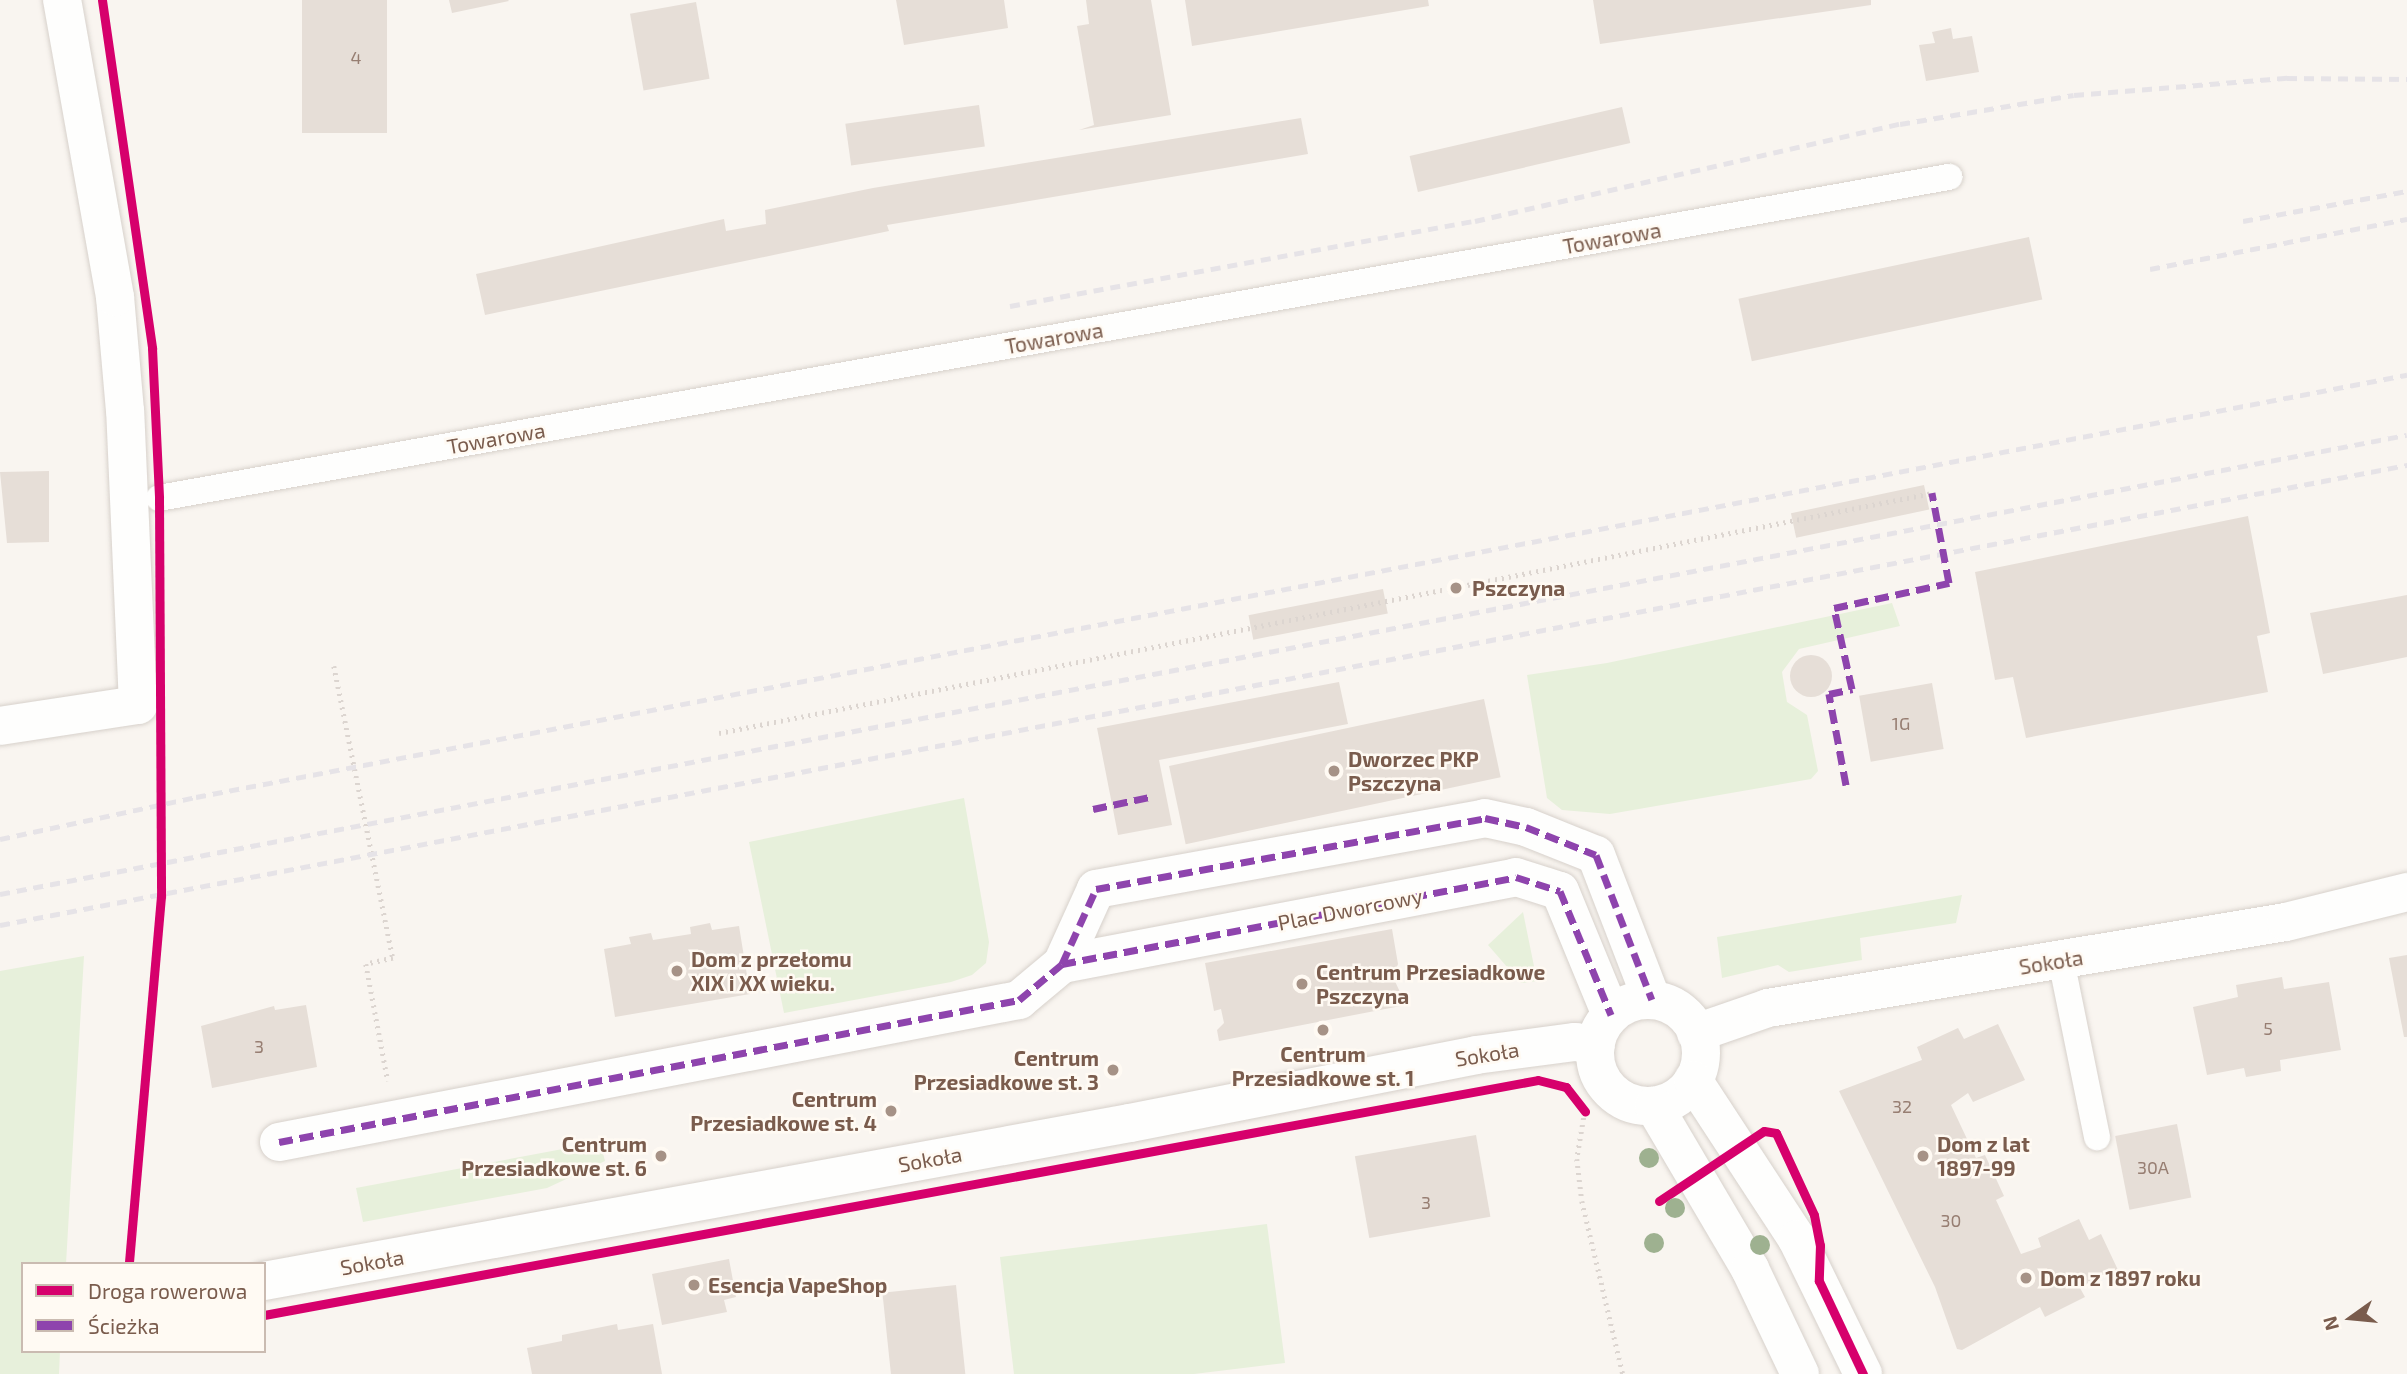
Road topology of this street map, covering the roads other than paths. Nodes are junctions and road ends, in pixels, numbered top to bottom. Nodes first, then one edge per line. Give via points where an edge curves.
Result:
1 (62, 0) edge
2 (1949, 177) dead end
3 (159, 498) dead end
4 (0, 726) edge
5 (2407, 892) edge
6 (2061, 960) junction
7 (1062, 964) junction
8 (1652, 1000) junction
9 (1603, 1030) junction
10 (1696, 1033) junction
11 (1693, 1080) junction
12 (1654, 1106) junction
13 (2097, 1137) dead end
14 (279, 1142) dead end
15 (266, 1281) edge
16 (1800, 1374) edge
17 (1863, 1374) edge

1 - 4 street via 115,297 125,411 138,705
2 - 3 lane, Towarowa
5 - 6 street, Sokoła via 2286,922
6 - 10 street, Sokoła via 1768,1009
6 - 13 lane
7 - 8 street via 1096,889 1485,818 1526,827 1596,855
7 - 9 street, Plac Dworcowy via 1516,877 1560,891
7 - 14 street, Plac Dworcowy via 1019,1000
8 - 9 street via 1637,1001
8 - 10 street via 1679,1010
9 - 12 street via 1600,1077 1622,1100
9 - 15 street, Sokoła via 1575,1042 1476,1055
10 - 11 street via 1700,1065
11 - 12 street via 1676,1097
11 - 17 street via 1797,1239
12 - 16 street via 1750,1269

